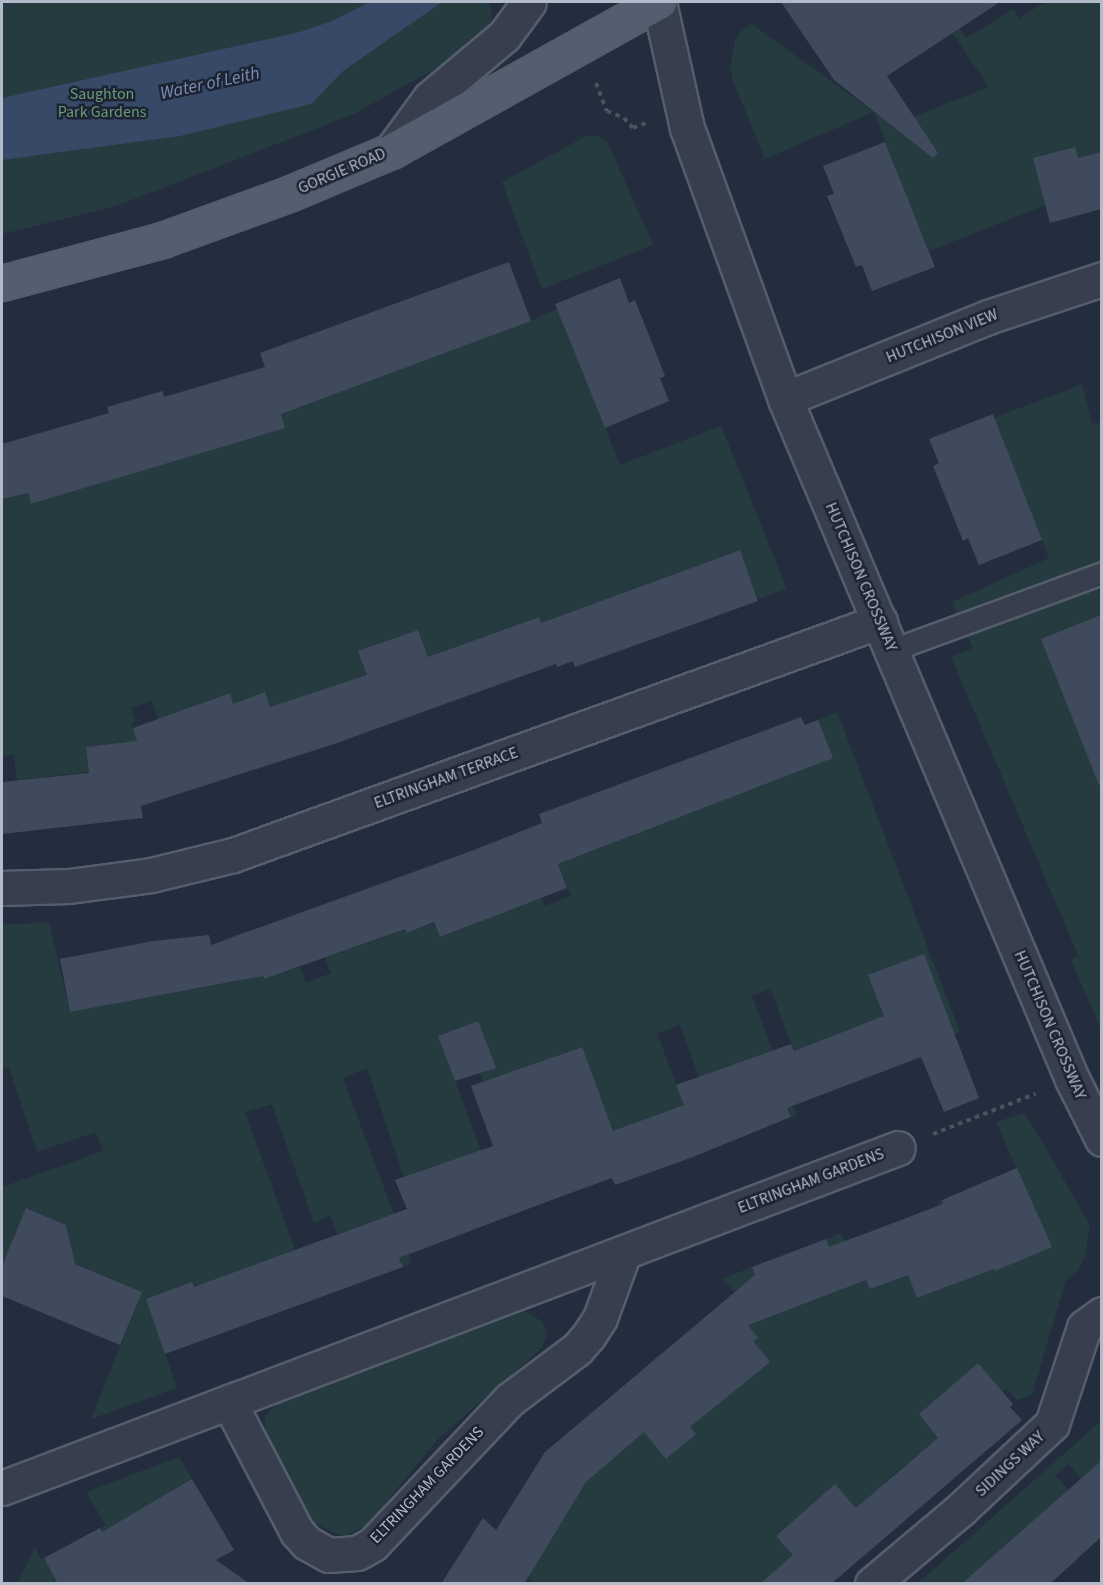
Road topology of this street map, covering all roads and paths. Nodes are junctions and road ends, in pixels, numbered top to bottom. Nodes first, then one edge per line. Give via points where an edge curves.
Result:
1 (530, 2) edge
2 (659, 2) edge
3 (391, 151) junction
4 (1101, 279) edge
5 (2, 283) edge
6 (785, 399) junction
7 (1101, 573) edge
8 (886, 635) junction
9 (2, 888) edge
10 (1072, 1079) junction
11 (1101, 1139) edge
12 (898, 1148) joint
13 (624, 1252) junction
14 (1101, 1314) edge
15 (229, 1402) junction
16 (2, 1488) edge
17 (872, 1584) edge

1 - 3 street via 504,36 430,98
2 - 3 main road, GORGIE ROAD
2 - 6 street, HUTCHISON CROSSWAY via 687,129
3 - 5 main road, GORGIE ROAD via 162,240
4 - 6 street, HUTCHISON VIEW via 988,317
6 - 8 street, HUTCHISON CROSSWAY
7 - 8 lane
8 - 9 street, ELTRINGHAM TERRACE via 233,855 151,875 69,886
8 - 10 street, HUTCHISON CROSSWAY
10 - 11 street, HUTCHISON CROSSWAY
10 - 12 path
12 - 13 street, ELTRINGHAM GARDENS
13 - 15 street, ELTRINGHAM GARDENS
13 - 15 street, ELTRINGHAM GARDENS via 600,1318 577,1349 509,1400 373,1544 357,1553 329,1554 307,1543 297,1532
14 - 17 street, SIDINGS WAY via 1084,1327 1052,1424 960,1510
15 - 16 street, ELTRINGHAM GARDENS

